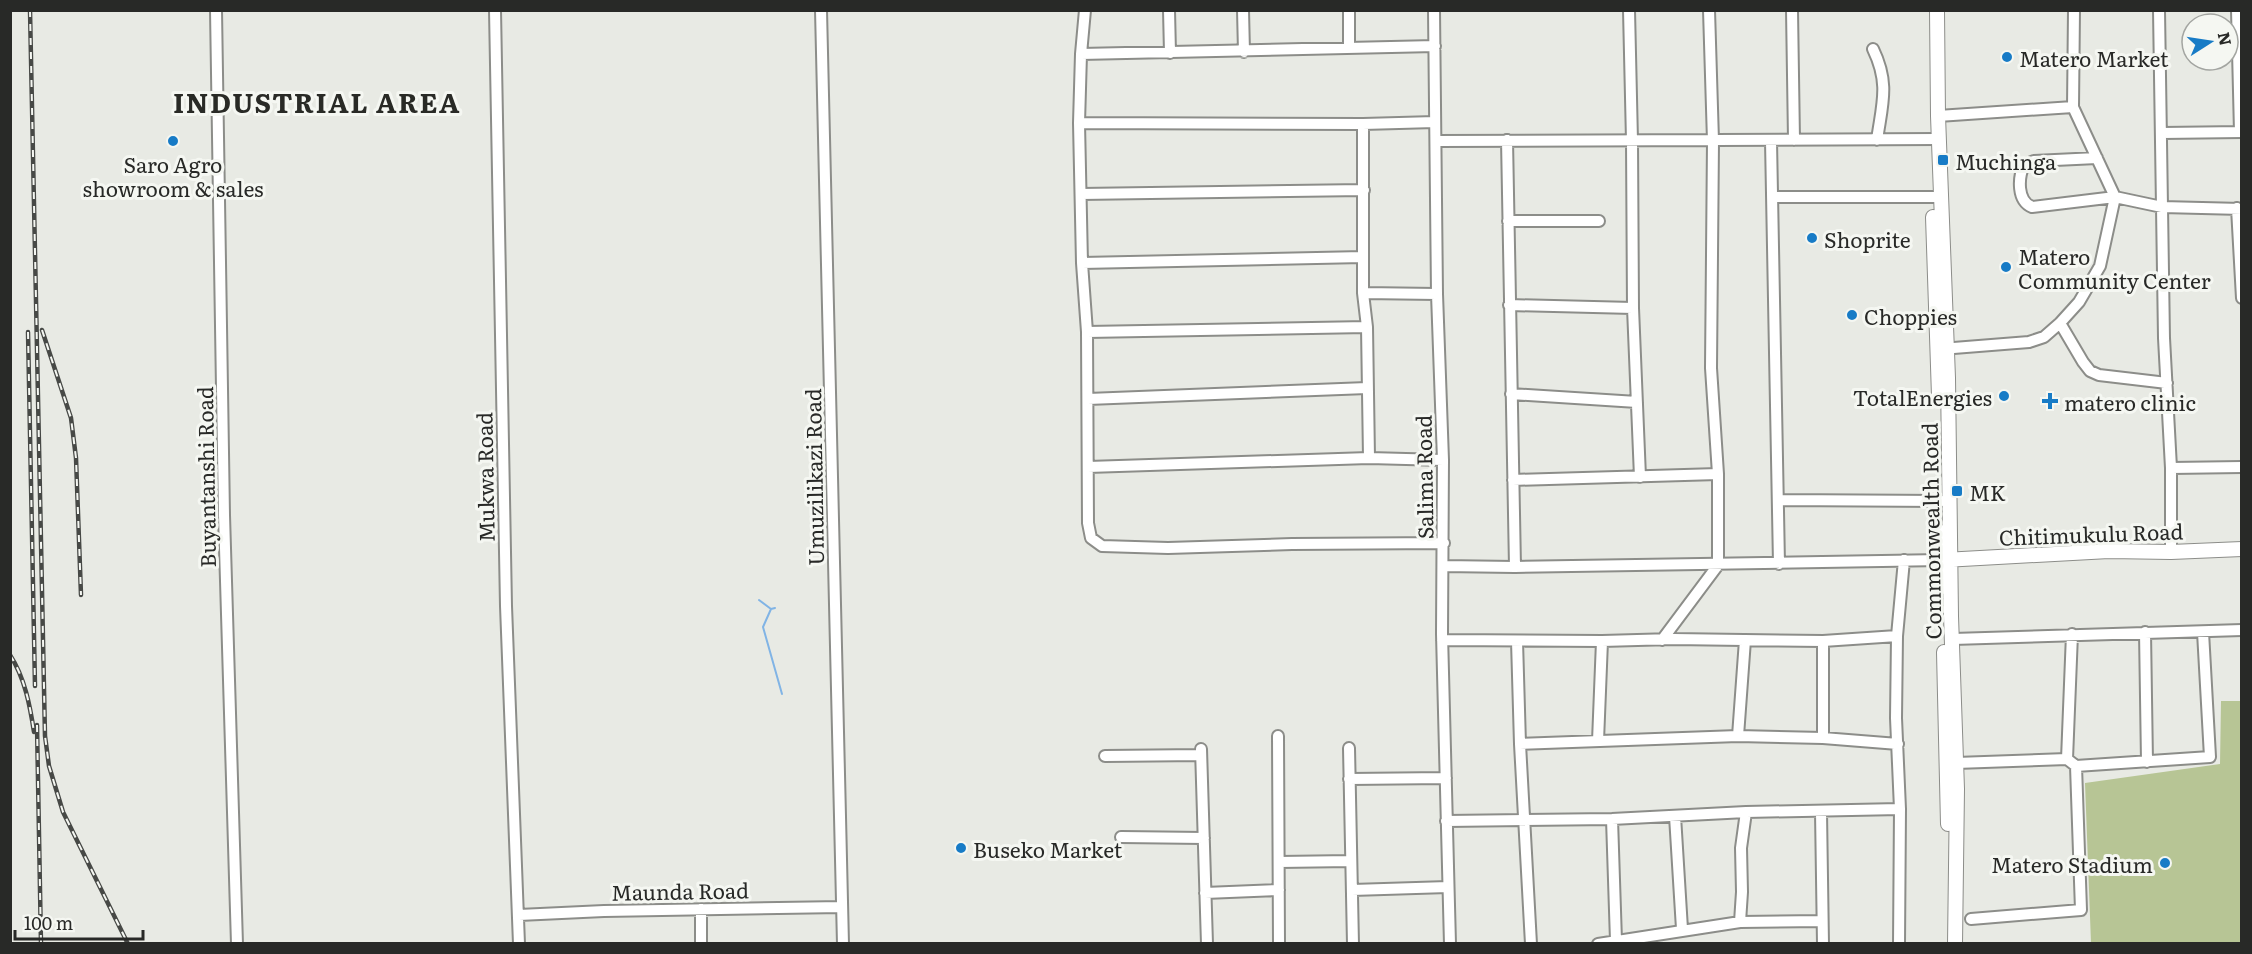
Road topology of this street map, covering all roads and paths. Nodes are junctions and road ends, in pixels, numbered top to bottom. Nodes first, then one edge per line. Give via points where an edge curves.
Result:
1 (216, 10) edge
2 (495, 10) edge
3 (821, 10) edge
4 (1085, 10) edge
5 (1169, 10) edge
6 (1243, 10) edge
7 (1349, 10) edge
8 (1434, 10) edge
9 (1629, 10) edge
10 (1709, 10) edge
11 (1792, 10) edge
12 (1929, 10) edge
13 (1937, 10) edge
14 (2074, 10) edge
15 (2159, 10) edge
16 (1435, 46) junction
17 (1349, 47) junction
18 (1873, 49) dead end
19 (1244, 52) junction
20 (1170, 53) junction
21 (1081, 54) junction
22 (2240, 72) edge
23 (2073, 107) junction
24 (1938, 116) junction
25 (1435, 122) junction
26 (1079, 123) junction
27 (1363, 124) junction
28 (2241, 132) edge
29 (2162, 133) junction
30 (1935, 139) junction
31 (1507, 140) junction
32 (1794, 140) junction
33 (1877, 140) junction
34 (1436, 141) junction
35 (1632, 141) junction
36 (1713, 141) junction
37 (1771, 141) junction
38 (2097, 158) junction
39 (1364, 190) junction
40 (1081, 194) junction
41 (1773, 197) junction
42 (1937, 197) junction
43 (2115, 197) junction
44 (2162, 207) junction
45 (2239, 208) edge
46 (1508, 221) junction
47 (1599, 221) dead end
48 (1364, 257) junction
49 (1082, 263) junction
50 (1363, 293) junction
51 (1437, 294) junction
52 (2241, 298) edge
53 (1509, 305) junction
54 (1633, 308) junction
55 (2060, 323) junction
56 (1367, 327) junction
57 (1087, 332) junction
58 (1942, 349) junction
59 (2167, 384) junction
60 (1367, 388) junction
61 (1510, 394) junction
62 (1088, 399) junction
63 (1636, 402) junction
64 (1369, 458) junction
65 (1443, 460) junction
66 (1088, 467) junction
67 (2241, 467) edge
68 (2171, 468) junction
69 (1718, 474) junction
70 (1640, 477) junction
71 (1512, 480) junction
72 (1779, 500) junction
73 (1942, 501) junction
74 (1444, 543) junction
75 (2241, 549) edge
76 (2171, 552) junction
77 (1904, 560) junction
78 (1946, 560) junction
79 (1779, 564) junction
80 (1718, 565) junction
81 (1443, 566) junction
82 (1515, 567) junction
83 (2241, 630) edge
84 (2145, 632) junction
85 (2203, 632) junction
86 (2072, 634) junction
87 (1897, 636) junction
88 (1953, 639) junction
89 (1442, 640) junction
90 (1662, 640) junction
91 (1745, 640) junction
92 (1823, 641) junction
93 (1517, 642) junction
94 (1602, 642) junction
95 (1278, 736) dead end
96 (1738, 736) junction
97 (1823, 738) junction
98 (1598, 741) junction
99 (1520, 744) junction
100 (1898, 744) junction
101 (1349, 748) dead end
102 (1106, 756) dead end
103 (2067, 759) junction
104 (2147, 762) junction
105 (1956, 763) junction
106 (2076, 766) junction
107 (1446, 778) junction
108 (1349, 779) junction
109 (1900, 809) junction
110 (1746, 812) junction
111 (1821, 812) junction
112 (1675, 816) junction
113 (1524, 819) junction
114 (1612, 819) junction
115 (1446, 821) junction
116 (1121, 837) dead end
117 (1204, 838) junction
118 (1351, 861) junction
119 (1279, 862) junction
120 (1448, 887) junction
121 (1279, 890) junction
122 (1352, 890) junction
123 (1205, 893) junction
124 (842, 907) junction
125 (700, 909) junction
126 (519, 915) junction
127 (1971, 919) dead end
128 (1821, 921) junction
129 (1740, 922) junction
130 (1682, 929) junction
131 (1616, 941) junction
132 (237, 944) edge
133 (519, 944) edge
134 (701, 944) edge
135 (843, 944) edge
136 (1207, 944) edge
137 (1279, 944) edge
138 (1353, 944) edge
139 (1450, 944) edge
140 (1531, 944) edge
141 (1598, 944) edge
142 (1823, 944) edge
143 (1899, 944) edge
144 (1948, 944) edge
145 (1955, 944) edge

1 - 132 street, Buyantanshi Road via 224,515
2 - 126 street, Mukwa Road via 506,606
3 - 124 street, Umuzilikazi Road
4 - 21 street
5 - 20 street
6 - 19 street
7 - 17 street
8 - 16 street, Salima Road
9 - 35 street
10 - 36 street
11 - 32 street
12 - 30 main road, Commonwealth Road
13 - 24 main road, Commonwealth Road
14 - 23 street
15 - 29 street
16 - 17 street
16 - 25 street, Salima Road
17 - 19 street
18 - 33 street via 1884,77
19 - 20 street
20 - 21 street
21 - 26 street
22 - 28 street
23 - 24 street
23 - 38 street
24 - 30 main road, Commonwealth Road
25 - 27 street
25 - 34 street, Salima Road
26 - 27 street
26 - 40 street
27 - 39 street
28 - 29 street
29 - 44 street
30 - 33 street
30 - 42 main road, Commonwealth Road
31 - 34 street
31 - 35 street
31 - 46 street
32 - 33 street
32 - 37 street
34 - 51 street, Salima Road
35 - 36 street
35 - 54 street
36 - 37 street
36 - 69 street via 1711,368
37 - 41 street
38 - 43 street
38 - 43 street via 2034,161 2024,165 2021,197 2032,207
39 - 40 street
39 - 48 street
40 - 49 street
41 - 42 street
41 - 72 street
42 - 58 main road, Commonwealth Road
43 - 44 street
43 - 55 street via 2100,266 2079,302
44 - 45 street
44 - 59 street
45 - 52 street
46 - 47 street
46 - 53 street
48 - 49 street
48 - 50 street
49 - 57 street
50 - 51 street
50 - 56 street
51 - 65 street, Salima Road
53 - 54 street
53 - 61 street
54 - 63 street
55 - 58 street via 2044,337 2029,342
55 - 59 street via 2090,371
56 - 57 street
56 - 60 street
57 - 62 street
58 - 73 main road, Commonwealth Road
58 - 78 main road, Commonwealth Road
59 - 68 street
60 - 62 street
60 - 64 street
61 - 63 street
61 - 71 street
62 - 66 street
63 - 70 street
64 - 65 street
64 - 66 street
65 - 74 street, Salima Road
66 - 74 street via 1088,523 1091,538 1102,546
67 - 68 street
68 - 76 street
69 - 70 street
69 - 80 street
70 - 71 street
71 - 82 street
72 - 73 street
72 - 79 street
73 - 78 main road, Commonwealth Road
74 - 81 street, Salima Road
75 - 76 main road, Chitimukulu Road
76 - 78 main road, Chitimukulu Road via 2109,551
77 - 78 street
77 - 79 street
77 - 87 street
78 - 88 main road, Commonwealth Road
78 - 144 main road, Commonwealth Road
79 - 80 street
80 - 82 street
80 - 90 street
81 - 82 street
81 - 89 street, Salima Road
83 - 85 street
84 - 85 street
84 - 86 street
84 - 104 street
85 - 104 street via 2210,757
86 - 88 street
86 - 103 street
87 - 92 street
87 - 100 street
88 - 105 main road, Commonwealth Road
89 - 93 street
89 - 107 street, Salima Road
90 - 91 street
90 - 94 street
91 - 92 street
91 - 96 street
92 - 97 street
93 - 94 street
93 - 99 street
94 - 98 street
95 - 119 street
96 - 97 street
96 - 98 street
97 - 100 street
98 - 99 street
99 - 113 street
100 - 109 street
101 - 108 street
102 - 117 street via 1201,752
103 - 105 street
103 - 106 street
104 - 106 street
105 - 145 main road, Commonwealth Road
106 - 127 street via 2081,910
107 - 108 street
107 - 115 street, Salima Road
108 - 118 street
109 - 111 street
109 - 143 street
110 - 111 street
110 - 112 street
110 - 129 street via 1741,848
111 - 128 street
112 - 114 street
112 - 130 street
113 - 114 street
113 - 115 street
113 - 140 street
114 - 131 street
115 - 120 street, Salima Road
116 - 117 street
117 - 123 street
118 - 119 street
118 - 122 street
119 - 121 street
120 - 122 street
120 - 139 street, Salima Road
121 - 123 street
121 - 137 street
122 - 138 street
123 - 136 street
124 - 125 street, Maunda Road
124 - 135 street, Umuzilikazi Road
125 - 126 street, Maunda Road
125 - 134 street
126 - 133 street, Mukwa Road
128 - 129 street
128 - 142 street
129 - 130 street
130 - 131 street
131 - 141 street

